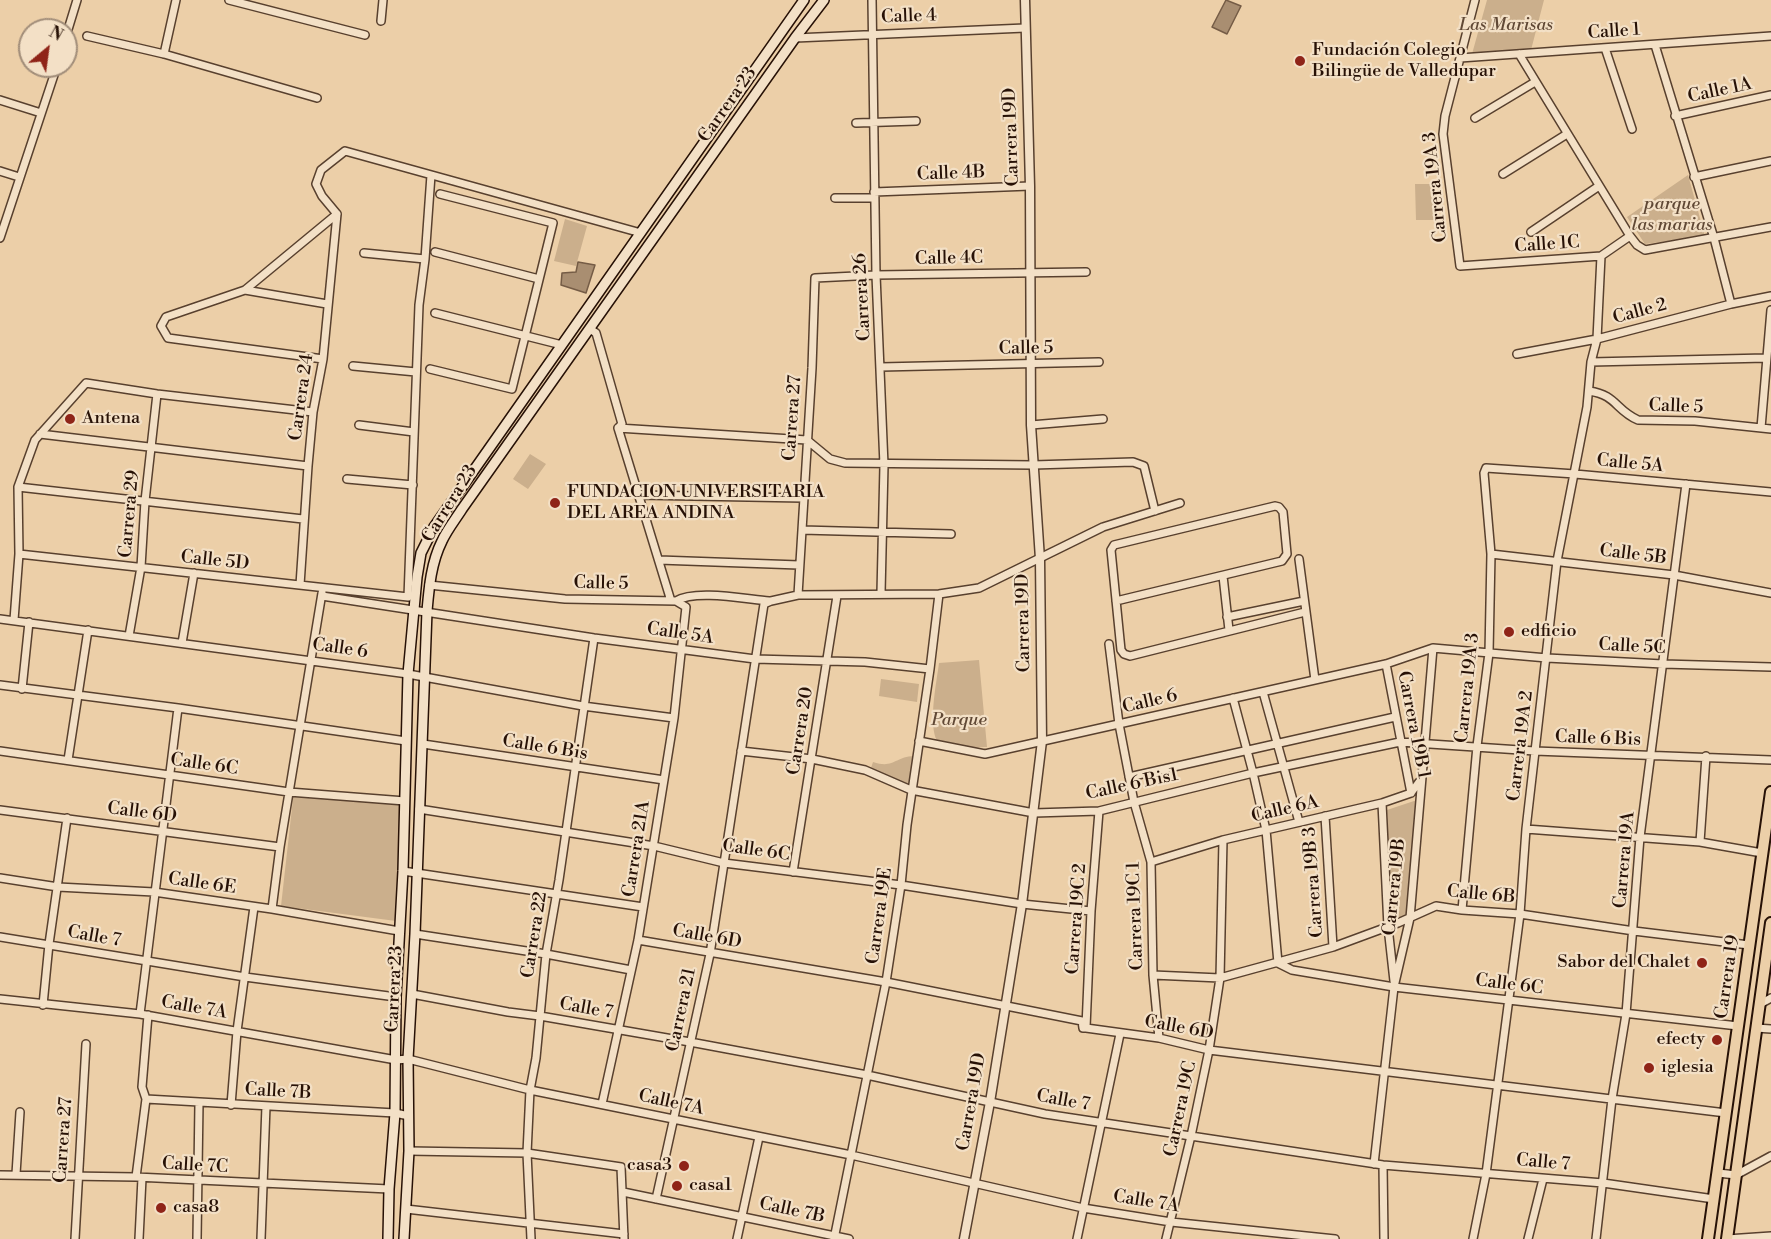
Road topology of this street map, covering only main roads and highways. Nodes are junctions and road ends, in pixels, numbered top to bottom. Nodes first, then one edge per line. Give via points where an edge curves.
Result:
1 (804, 0) edge
2 (824, 0) edge
3 (539, 377) junction
4 (550, 385) junction
5 (1771, 792) edge
6 (1771, 923) edge
7 (388, 1239) edge
8 (404, 1239) edge
9 (1708, 1239) edge
10 (1726, 1239) edge

1 - 3 main road, Carrera 23
2 - 4 main road, Carrera 23
3 - 4 main road
3 - 7 main road, Carrera 23 via 434,527 421,553 408,674
4 - 8 main road, Carrera 23 via 442,541 429,585
5 - 9 highway, Carrera 19
6 - 10 highway, Carrera 19

